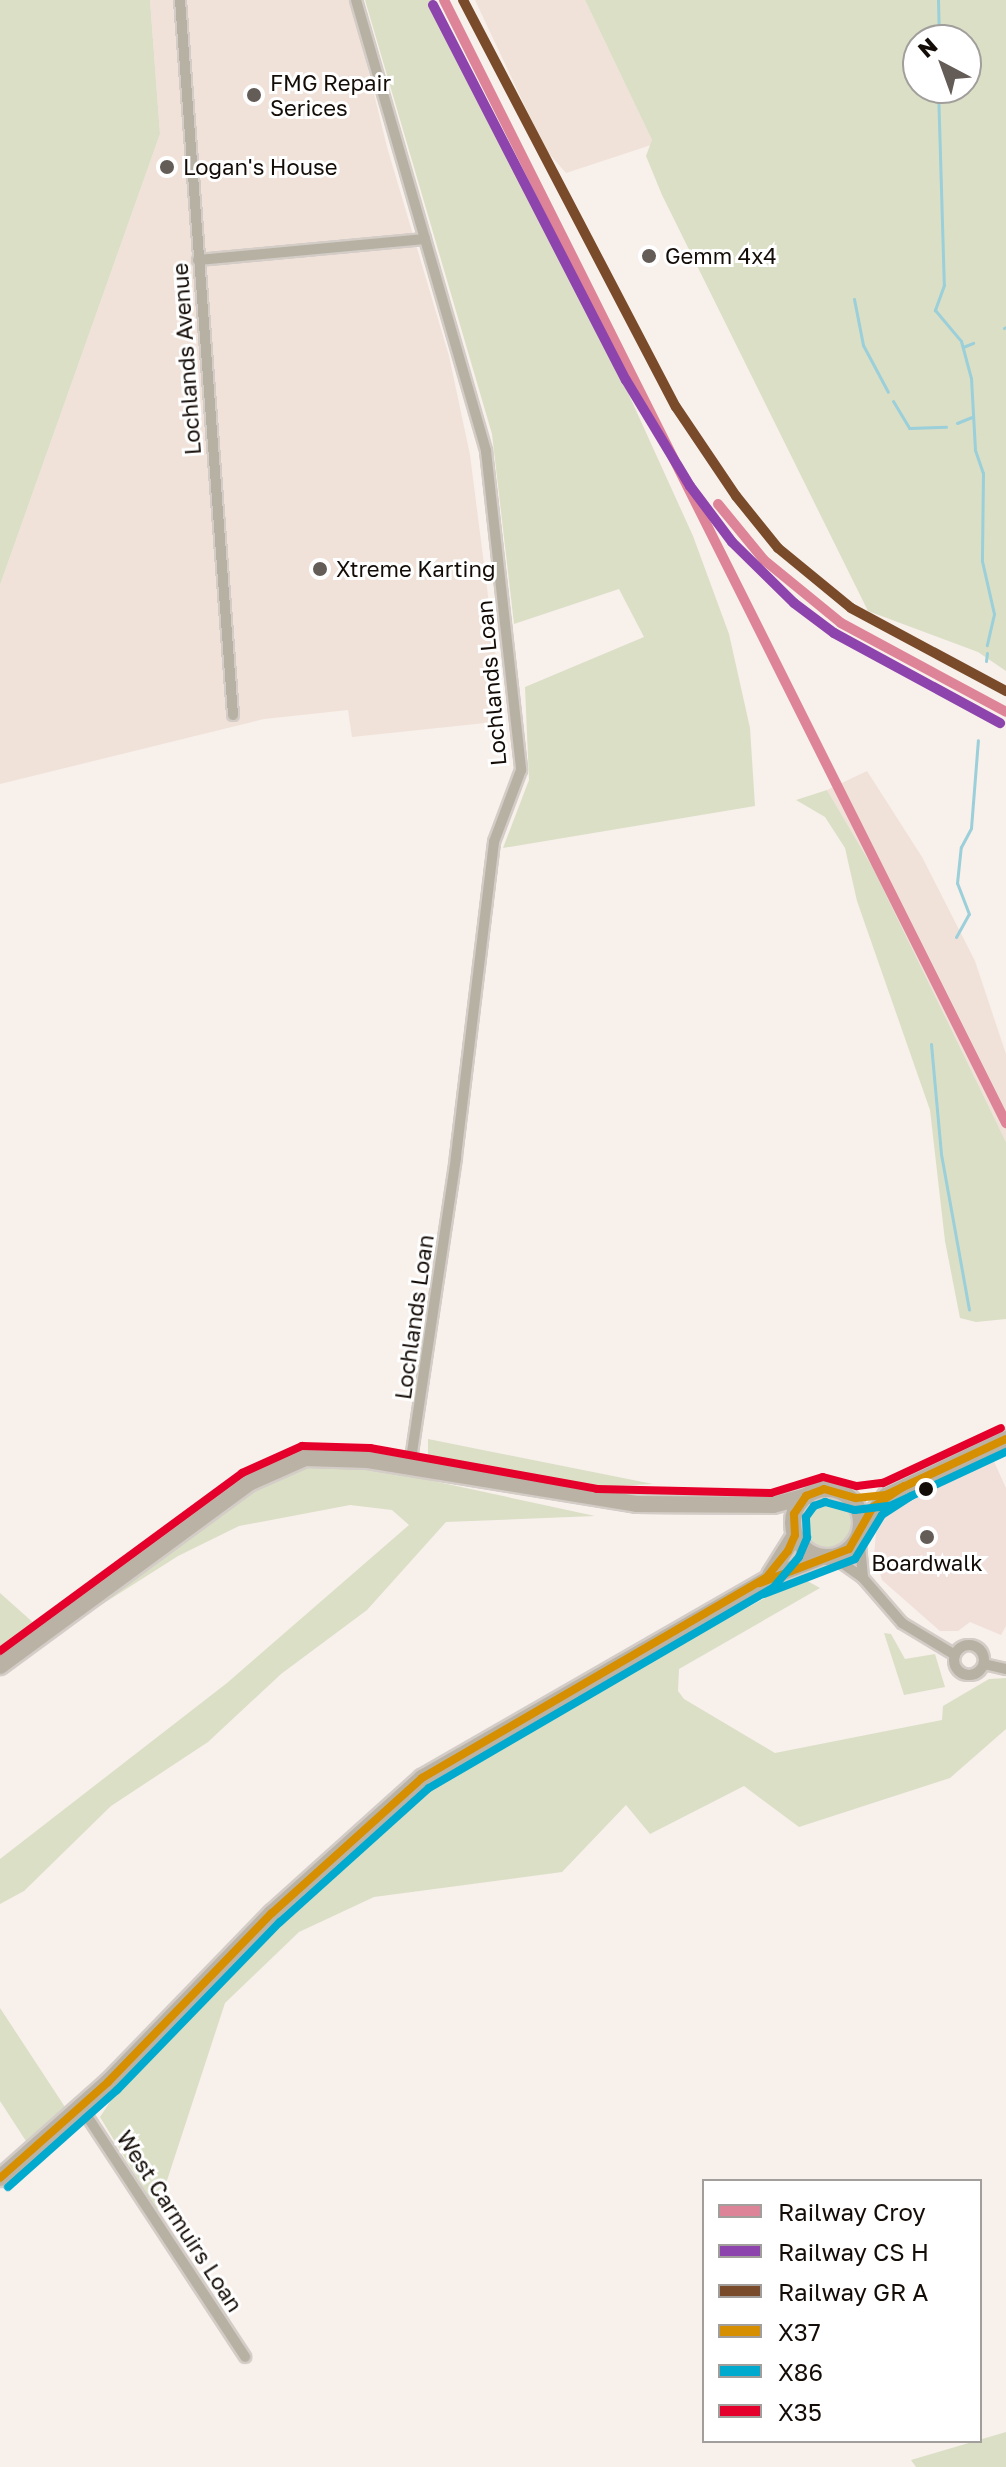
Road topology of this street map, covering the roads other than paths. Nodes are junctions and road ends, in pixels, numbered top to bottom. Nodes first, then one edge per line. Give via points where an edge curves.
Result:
1 (180, 0) edge
2 (356, 0) edge
3 (425, 239) junction
4 (198, 260) junction
5 (233, 715) dead end
6 (1006, 1439) edge
7 (410, 1466) junction
8 (893, 1492) junction
9 (806, 1496) junction
10 (848, 1496) junction
11 (742, 1503) junction
12 (794, 1532) junction
13 (860, 1532) junction
14 (827, 1556) junction
15 (863, 1578) junction
16 (760, 1583) junction
17 (955, 1655) junction
18 (984, 1664) junction
19 (0, 1666) edge
20 (1006, 1669) edge
21 (81, 2107) junction
22 (0, 2178) edge
23 (245, 2357) dead end

1 - 4 street, Lochlands Avenue
2 - 3 street, Lochlands Loan
3 - 4 street
3 - 7 street, Lochlands Loan via 486,451 521,770 494,842 454,1173
4 - 5 street, Lochlands Avenue
6 - 8 main road
7 - 11 main road via 596,1501
7 - 19 main road via 321,1456 269,1472
8 - 10 main road
8 - 13 main road via 873,1507
9 - 10 main road via 824,1489
9 - 11 main road via 781,1504
9 - 12 main road via 794,1514
10 - 13 main road via 859,1511
11 - 12 main road
12 - 14 main road via 806,1550
12 - 16 main road via 778,1565
13 - 14 main road via 849,1549
13 - 15 street
14 - 15 street
14 - 16 main road
15 - 17 street via 902,1623
16 - 21 main road via 422,1778 272,1913
17 - 18 street via 966,1645 976,1647
17 - 18 street via 963,1674 976,1674
18 - 20 street
21 - 22 main road
21 - 23 street, West Carmuirs Loan

